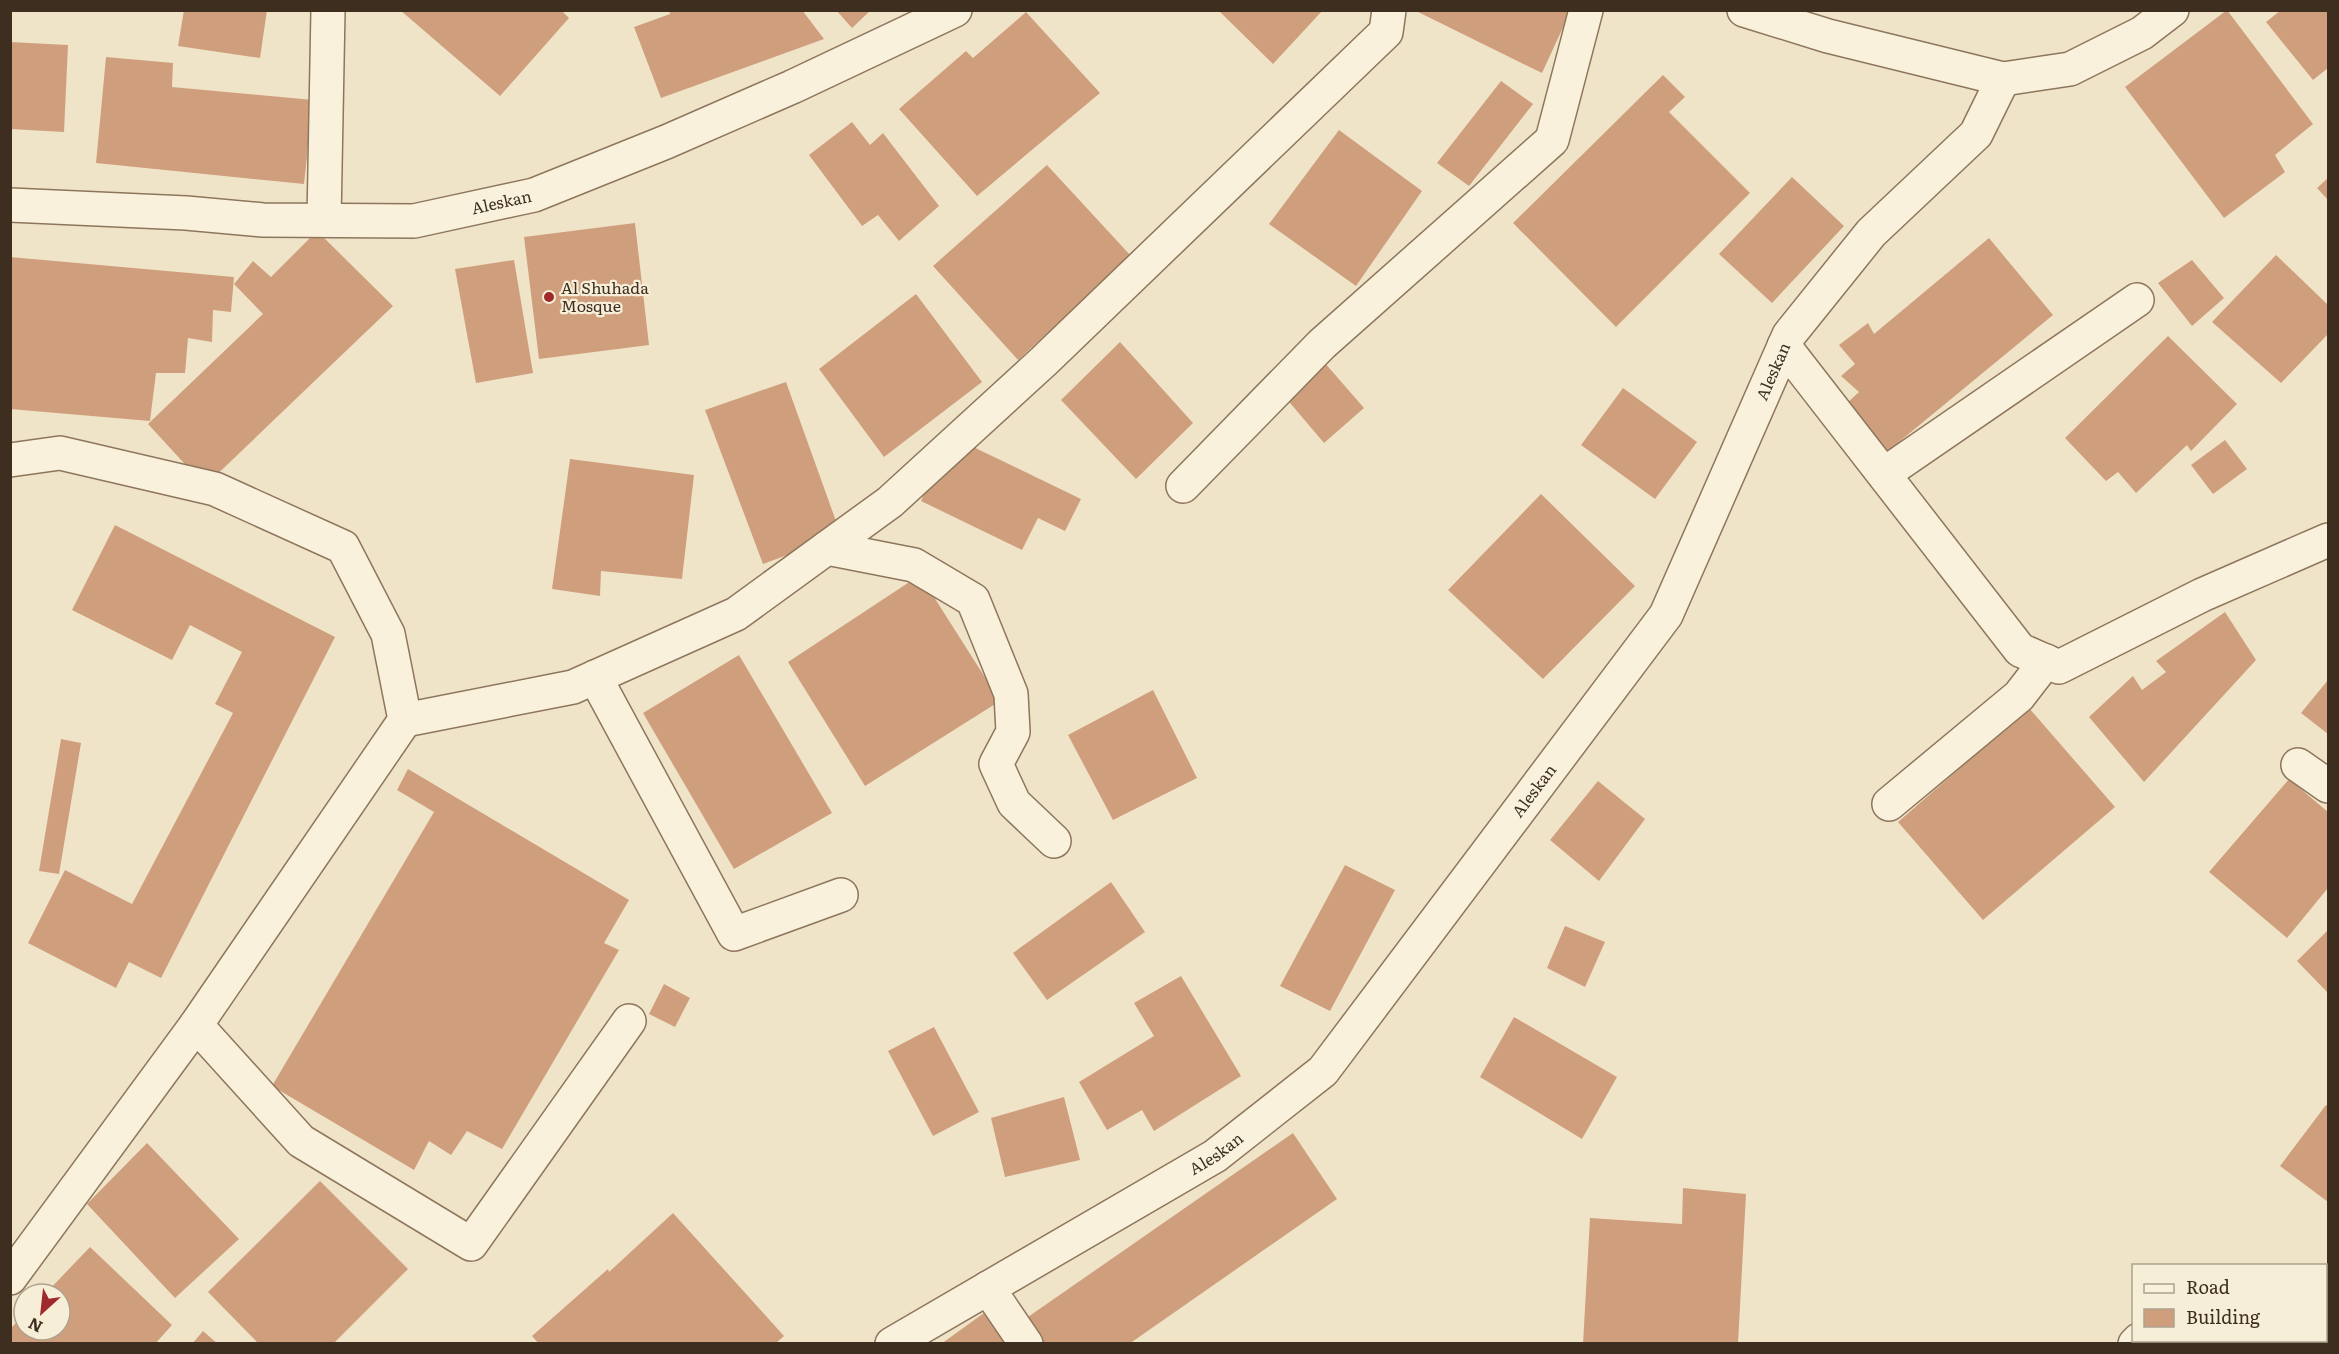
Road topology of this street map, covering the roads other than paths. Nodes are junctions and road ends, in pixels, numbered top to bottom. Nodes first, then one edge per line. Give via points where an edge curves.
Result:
1 (328, 10) edge
2 (955, 10) edge
3 (1389, 10) edge
4 (1586, 10) edge
5 (1744, 10) edge
6 (2172, 10) edge
7 (2003, 79) junction
8 (10, 205) edge
9 (324, 220) junction
10 (2137, 300) dead end
11 (1784, 346) junction
12 (10, 460) edge
13 (1884, 474) junction
14 (1184, 486) dead end
15 (2328, 540) edge
16 (827, 548) junction
17 (2046, 661) junction
18 (595, 677) junction
19 (405, 720) junction
20 (2298, 765) dead end
21 (2328, 786) edge
22 (1888, 804) dead end
23 (1054, 841) dead end
24 (842, 895) dead end
25 (629, 1021) dead end
26 (196, 1025) junction
27 (10, 1278) edge
28 (988, 1288) junction
29 (892, 1344) edge
30 (1026, 1344) edge

1 - 9 street
2 - 9 street, Aleskan via 792,87 534,195 414,221
3 - 16 street via 1386,32 1044,361 890,502
4 - 14 street via 1552,140 1323,344
5 - 7 street via 1828,36
6 - 7 street via 2142,33 2070,69
7 - 11 street, Aleskan via 1976,134 1871,233
8 - 9 street, Aleskan
10 - 13 street
11 - 13 street
11 - 28 street, Aleskan via 1666,615 1323,1071 1215,1155
12 - 19 street via 60,453 215,489 343,547 388,634
13 - 17 street via 2020,650
15 - 17 street via 2202,595 2060,667
16 - 18 street via 736,614
16 - 23 street via 914,566 973,600 1011,694 1013,732 996,764 1014,803
17 - 22 street via 2019,696
18 - 19 street via 573,687
18 - 24 street via 734,934
19 - 26 street
20 - 21 street
25 - 26 street via 471,1244 301,1141
26 - 27 street
28 - 29 street, Aleskan
28 - 30 street

